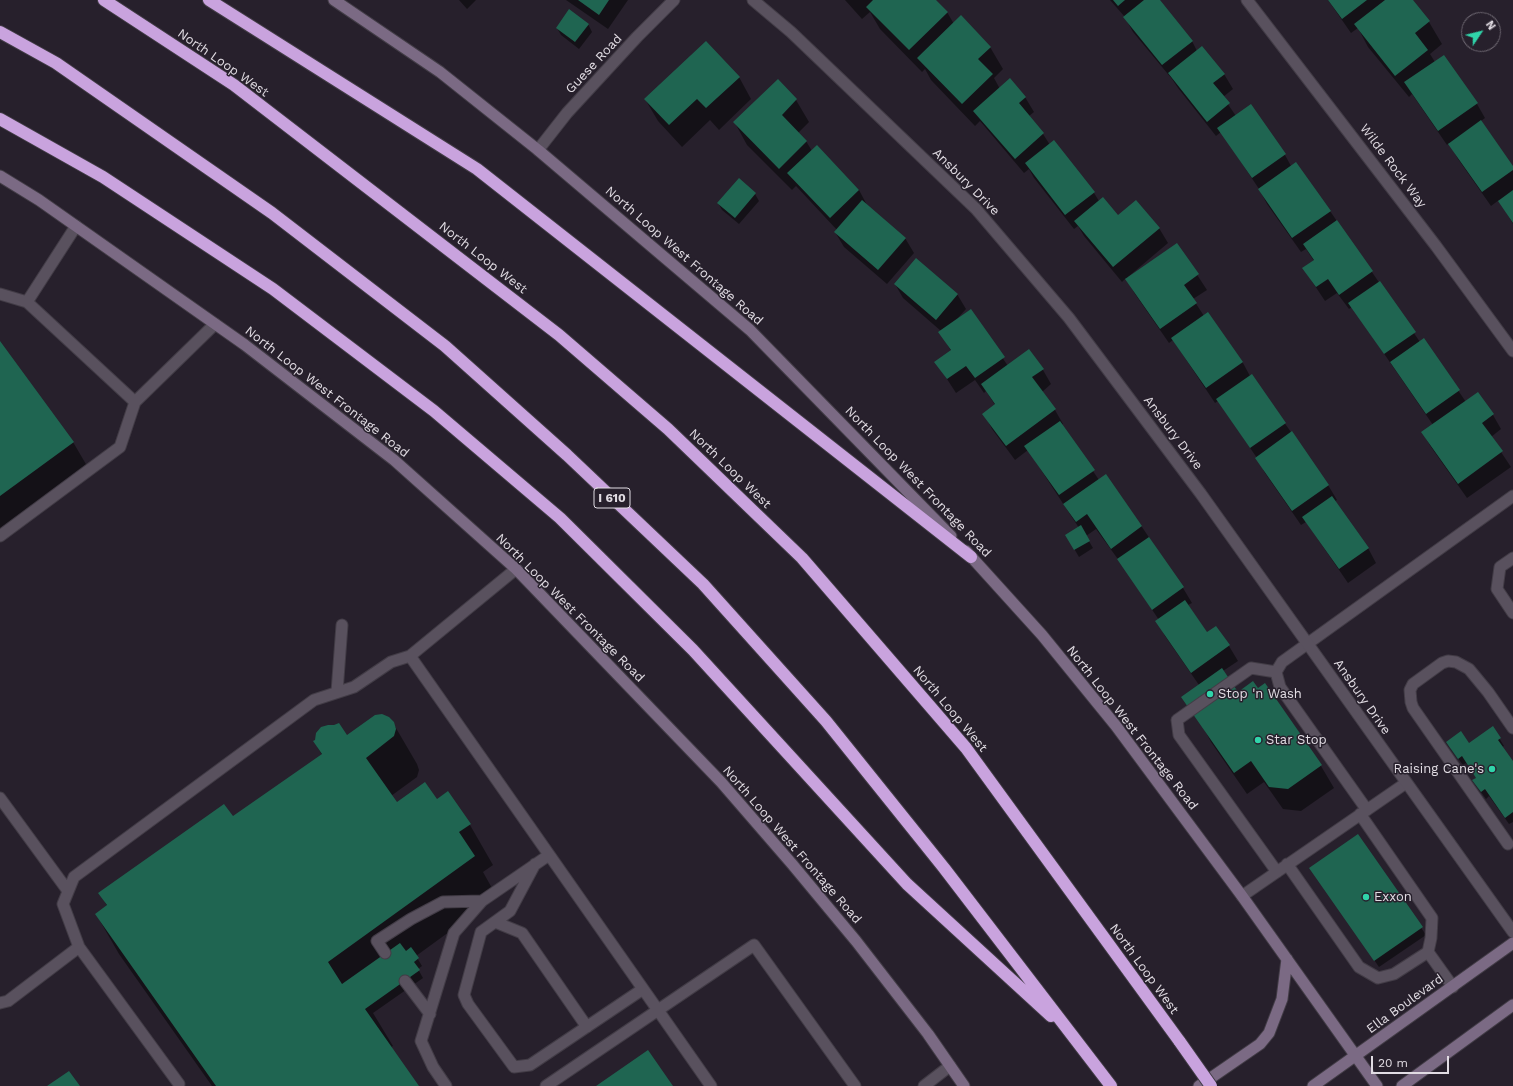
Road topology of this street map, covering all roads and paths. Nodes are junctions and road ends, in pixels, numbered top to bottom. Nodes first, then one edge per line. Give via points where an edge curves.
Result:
1 (104, 0) edge
2 (209, 0) edge
3 (334, 0) edge
4 (674, 0) edge
5 (753, 0) edge
6 (1247, 0) edge
7 (0, 32) edge
8 (0, 119) edge
9 (538, 150) junction
10 (0, 176) edge
11 (76, 226) junction
12 (0, 294) edge
13 (27, 302) junction
14 (215, 324) junction
15 (1513, 351) edge
16 (136, 402) junction
17 (1513, 496) edge
18 (0, 536) edge
19 (971, 557) junction
20 (1513, 558) edge
21 (516, 569) junction
22 (1513, 613) edge
23 (342, 625) dead end
24 (1308, 644) junction
25 (410, 656) junction
26 (1276, 672) junction
27 (337, 692) junction
28 (1513, 728) edge
29 (1406, 783) junction
30 (0, 798) edge
31 (1364, 812) junction
32 (1508, 844) dead end
33 (549, 855) junction
34 (535, 864) junction
35 (1287, 864) junction
36 (1277, 872) junction
37 (68, 891) junction
38 (1242, 896) junction
39 (482, 901) junction
40 (495, 922) junction
41 (1513, 932) edge
42 (1513, 943) edge
43 (79, 947) junction
44 (1428, 952) junction
45 (385, 953) dead end
46 (1287, 959) junction
47 (405, 981) dead end
48 (1453, 987) junction
49 (643, 989) junction
50 (0, 1003) edge
51 (1513, 1005) edge
52 (658, 1010) junction
53 (430, 1014) junction
54 (587, 1027) junction
55 (1075, 1038) junction
56 (1356, 1056) junction
57 (950, 1066) junction
58 (180, 1084) dead end
59 (446, 1086) edge
60 (546, 1086) edge
61 (711, 1086) edge
62 (855, 1086) edge
63 (924, 1086) edge
64 (964, 1086) edge
65 (1110, 1086) edge
66 (1198, 1086) edge
67 (1211, 1086) edge
68 (1313, 1086) edge
69 (1377, 1086) edge
70 (1402, 1086) edge

1 - 67 highway, North Loop West, bridge via 234,85 559,335 668,429 796,552 966,748
2 - 19 highway via 477,169
3 - 9 main road, North Loop West Frontage Road via 440,72
4 - 9 street, Guese Road via 558,123
5 - 24 street, Ansbury Drive via 791,32 976,210 1069,318 1201,494
6 - 15 street, Wilde Rock Way via 1436,246
7 - 55 highway, I 610 via 56,63 272,213 445,346 567,455 703,584 826,721
8 - 55 highway via 103,177 273,289 434,411 548,508 693,650 907,884
9 - 19 main road, North Loop West Frontage Road via 750,330
10 - 11 main road, North Loop West Frontage Road
11 - 13 street
11 - 14 main road, North Loop West Frontage Road
12 - 13 street
13 - 16 street
14 - 16 street
14 - 21 main road, North Loop West Frontage Road via 245,344 394,460
16 - 18 street via 120,447
17 - 24 street
19 - 38 main road, North Loop West Frontage Road via 1042,635 1116,726
20 - 22 street via 1500,567 1497,589
21 - 25 street
21 - 57 main road, North Loop West Frontage Road via 726,788 856,941
23 - 27 street
24 - 26 street via 1282,662
24 - 29 street, Ansbury Drive
25 - 27 street via 391,662 354,686
25 - 33 street
26 - 31 street via 1280,687
26 - 36 street via 1251,668 1177,720 1179,735
27 - 37 street via 314,700 74,877
28 - 32 street via 1469,669 1456,662 1442,663 1413,684 1410,690 1413,708
29 - 31 street
29 - 41 street, Ansbury Drive
30 - 37 street
31 - 35 street
31 - 44 street via 1432,918 1432,938
33 - 34 street
33 - 49 street
34 - 39 street
34 - 40 street via 510,911
35 - 36 street
35 - 44 street via 1360,967 1378,978 1394,974
36 - 38 street
37 - 43 street via 63,904
38 - 46 main road, North Loop West Frontage Road
39 - 45 street via 443,902 411,919 377,941
39 - 53 street via 454,933
40 - 54 street via 522,933
40 - 54 street via 481,932 464,995 514,1066 530,1065
42 - 48 main road, Ella Boulevard
43 - 50 street via 8,1001
43 - 58 street
44 - 48 street
46 - 56 main road, North Loop West Frontage Road
46 - 66 main road via 1282,999 1269,1033 1260,1044
47 - 53 street
48 - 56 main road, Ella Boulevard
49 - 52 street
49 - 54 street
51 - 70 main road
52 - 60 street
52 - 61 street
52 - 62 street via 754,945
53 - 59 street via 422,1041 433,1067
55 - 65 highway, I 610
56 - 68 main road, Ella Boulevard
56 - 69 main road, North Loop West Frontage Road
57 - 63 street
57 - 64 main road, North Loop West Frontage Road

